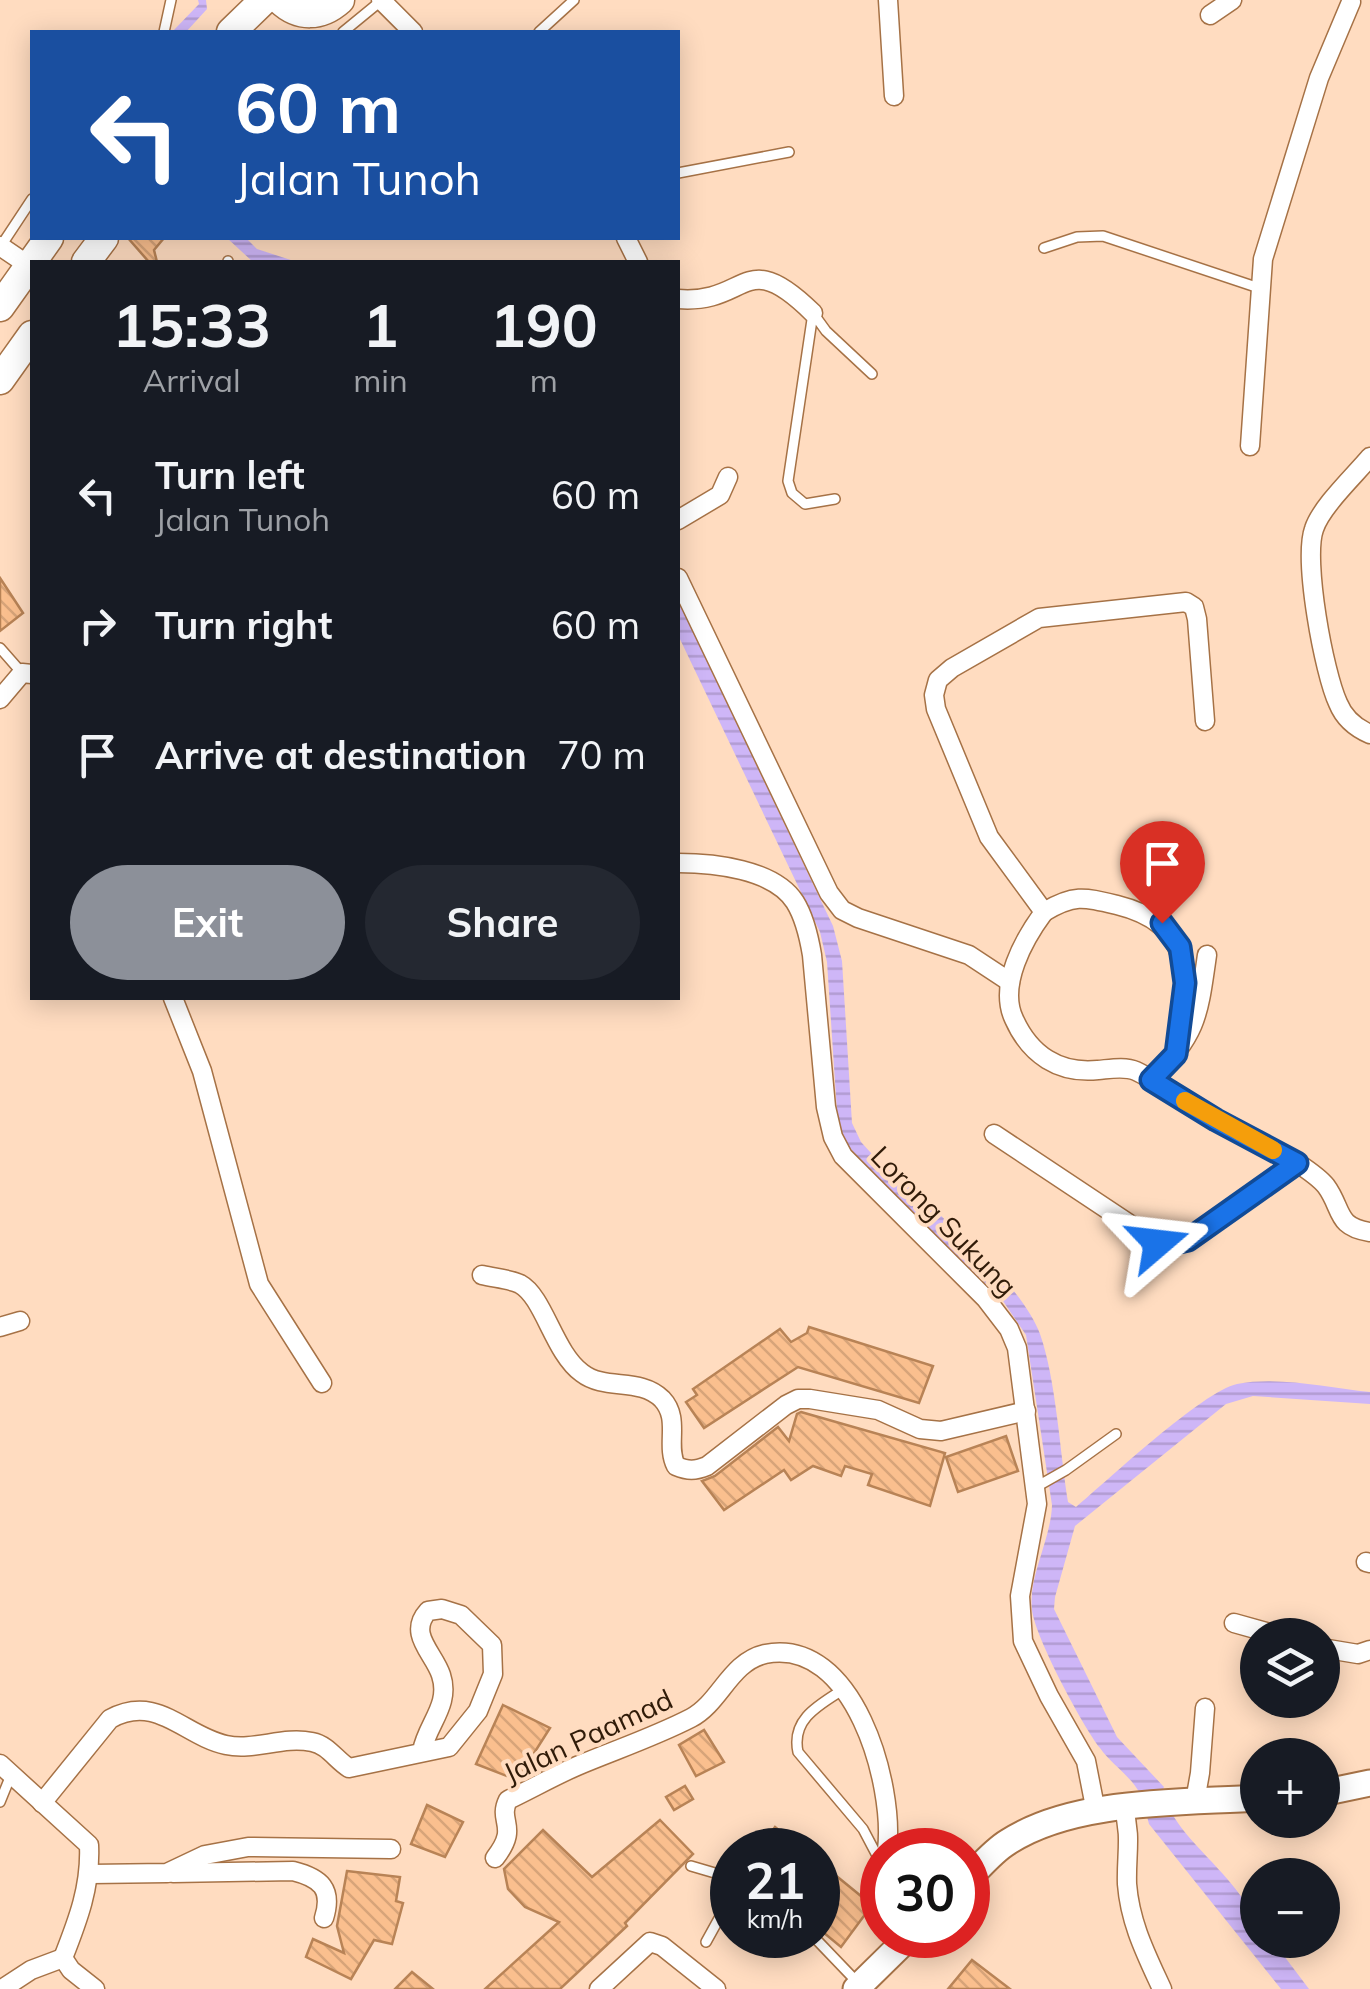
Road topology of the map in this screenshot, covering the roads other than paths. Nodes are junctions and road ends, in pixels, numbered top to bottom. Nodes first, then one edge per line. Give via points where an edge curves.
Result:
1 (172, 0) edge
2 (233, 0) edge
3 (264, 0) edge
4 (280, 0) edge
5 (381, 0) edge
6 (574, 0) edge
7 (888, 0) edge
8 (1232, 0) edge
9 (1349, 1) edge
10 (1370, 5) edge
11 (329, 6) edge
12 (1210, 15) dead end
13 (164, 30) edge
14 (232, 30) edge
15 (233, 30) edge
16 (291, 30) edge
17 (345, 30) edge
18 (411, 30) edge
19 (541, 30) edge
20 (894, 96) dead end
21 (789, 152) dead end
22 (680, 173) edge
23 (30, 202) edge
24 (0, 246) edge
25 (1044, 248) dead end
26 (30, 263) edge
27 (28, 266) junction
28 (1259, 288) junction
29 (680, 299) edge
30 (0, 308) edge
31 (813, 313) junction
32 (30, 338) edge
33 (872, 374) dead end
34 (0, 380) edge
35 (1250, 446) dead end
36 (1370, 457) edge
37 (728, 477) dead end
38 (836, 500) dead end
39 (680, 519) edge
40 (680, 582) edge
41 (0, 648) edge
42 (27, 673) edge
43 (0, 700) edge
44 (1205, 720) dead end
45 (1370, 734) edge
46 (680, 863) edge
47 (1044, 912) junction
48 (1207, 954) dead end
49 (1010, 982) junction
50 (174, 1000) edge
51 (1176, 1054) junction
52 (1151, 1080) junction
53 (994, 1134) dead end
54 (1297, 1163) junction
55 (1370, 1232) edge
56 (482, 1275) dead end
57 (20, 1322) dead end
58 (0, 1327) edge
59 (322, 1382) dead end
60 (1026, 1411) junction
61 (1116, 1434) dead end
62 (1040, 1484) junction
63 (1234, 1623) dead end
64 (1240, 1625) edge
65 (1370, 1650) edge
66 (1340, 1651) edge
67 (844, 1689) junction
68 (1205, 1708) dead end
69 (422, 1751) junction
70 (6, 1769) edge
71 (1370, 1783) edge
72 (1340, 1789) edge
73 (1240, 1799) edge
74 (1184, 1801) junction
75 (0, 1802) edge
76 (42, 1803) junction
77 (1130, 1806) junction
78 (1096, 1812) junction
79 (861, 1828) edge
80 (889, 1828) edge
81 (390, 1848) dead end
82 (495, 1858) dead end
83 (990, 1858) edge
84 (690, 1866) dead end
85 (710, 1872) edge
86 (167, 1873) junction
87 (90, 1874) junction
88 (324, 1918) dead end
89 (710, 1935) edge
90 (706, 1942) dead end
91 (63, 1958) junction
92 (832, 1958) edge
93 (888, 1958) edge
94 (858, 1987) edge
95 (2, 1989) edge
96 (95, 1989) edge
97 (599, 1989) edge
98 (716, 1989) edge
99 (1162, 1989) edge

1 - 13 lane
2 - 14 main road
3 - 15 main road
4 - 11 main road via 300,13
5 - 17 lane
5 - 18 street
6 - 19 lane
7 - 20 street
8 - 12 street
9 - 10 street
9 - 28 street via 1303,127
11 - 16 main road
21 - 22 lane
23 - 24 lane
24 - 27 street
25 - 28 lane via 1104,236
26 - 27 main road
27 - 30 main road
28 - 35 street
29 - 31 street via 719,296 759,278
31 - 33 lane
31 - 38 lane via 788,481 805,504
32 - 34 main road
36 - 45 street via 1314,528 1310,551 1320,635 1338,704
37 - 39 street via 720,495
40 - 49 street via 842,910 969,955
41 - 42 lane
42 - 43 street
44 - 47 street via 1194,607 1186,602 1039,618 938,680 934,695 943,730 989,838
46 - 60 street, Lorong Sukung via 743,871 794,899 812,955 833,1137 843,1156 1009,1329
47 - 49 street
47 - 51 street via 1082,897 1162,923 1180,947 1185,983
48 - 51 street via 1193,1030
49 - 52 street via 1013,1018 1038,1055 1068,1070 1132,1069
50 - 59 street via 202,1072 259,1284
51 - 52 street
52 - 54 street
53 - 54 street via 1158,1243 1188,1240
54 - 55 street via 1325,1185 1352,1229
56 - 60 street via 531,1293 569,1362 584,1376 636,1386 664,1400 673,1424 672,1459 685,1470 707,1466 798,1400 878,1410 941,1432
57 - 58 street
60 - 62 street, Lorong Sukung
61 - 62 lane
62 - 78 street, Lorong Sukung via 1020,1596 1023,1641 1086,1760
63 - 64 street
65 - 66 street
67 - 79 lane via 812,1710 795,1739 798,1752
67 - 80 street, Jalan Paamad via 861,1720
67 - 82 street, Jalan Paamad via 811,1661 761,1655 738,1669 692,1718 508,1800 508,1836
68 - 74 street
69 - 69 street via 443,1698 442,1676 420,1634 428,1611 442,1609 461,1616 492,1644 494,1674 478,1711 449,1747
69 - 76 street via 350,1768 315,1742 232,1746 143,1710 123,1712
70 - 75 lane
70 - 76 street
71 - 72 main road
73 - 74 main road
74 - 77 main road
76 - 87 street via 89,1845
77 - 78 main road
77 - 99 street via 1127,1886 1134,1930
78 - 83 main road via 1045,1825
81 - 86 street via 248,1848 206,1855
84 - 85 lane
86 - 87 street
86 - 88 street via 306,1874 328,1892
87 - 91 street
89 - 90 lane
91 - 95 street
91 - 96 street
92 - 94 lane
93 - 94 main road
97 - 98 street via 650,1942

